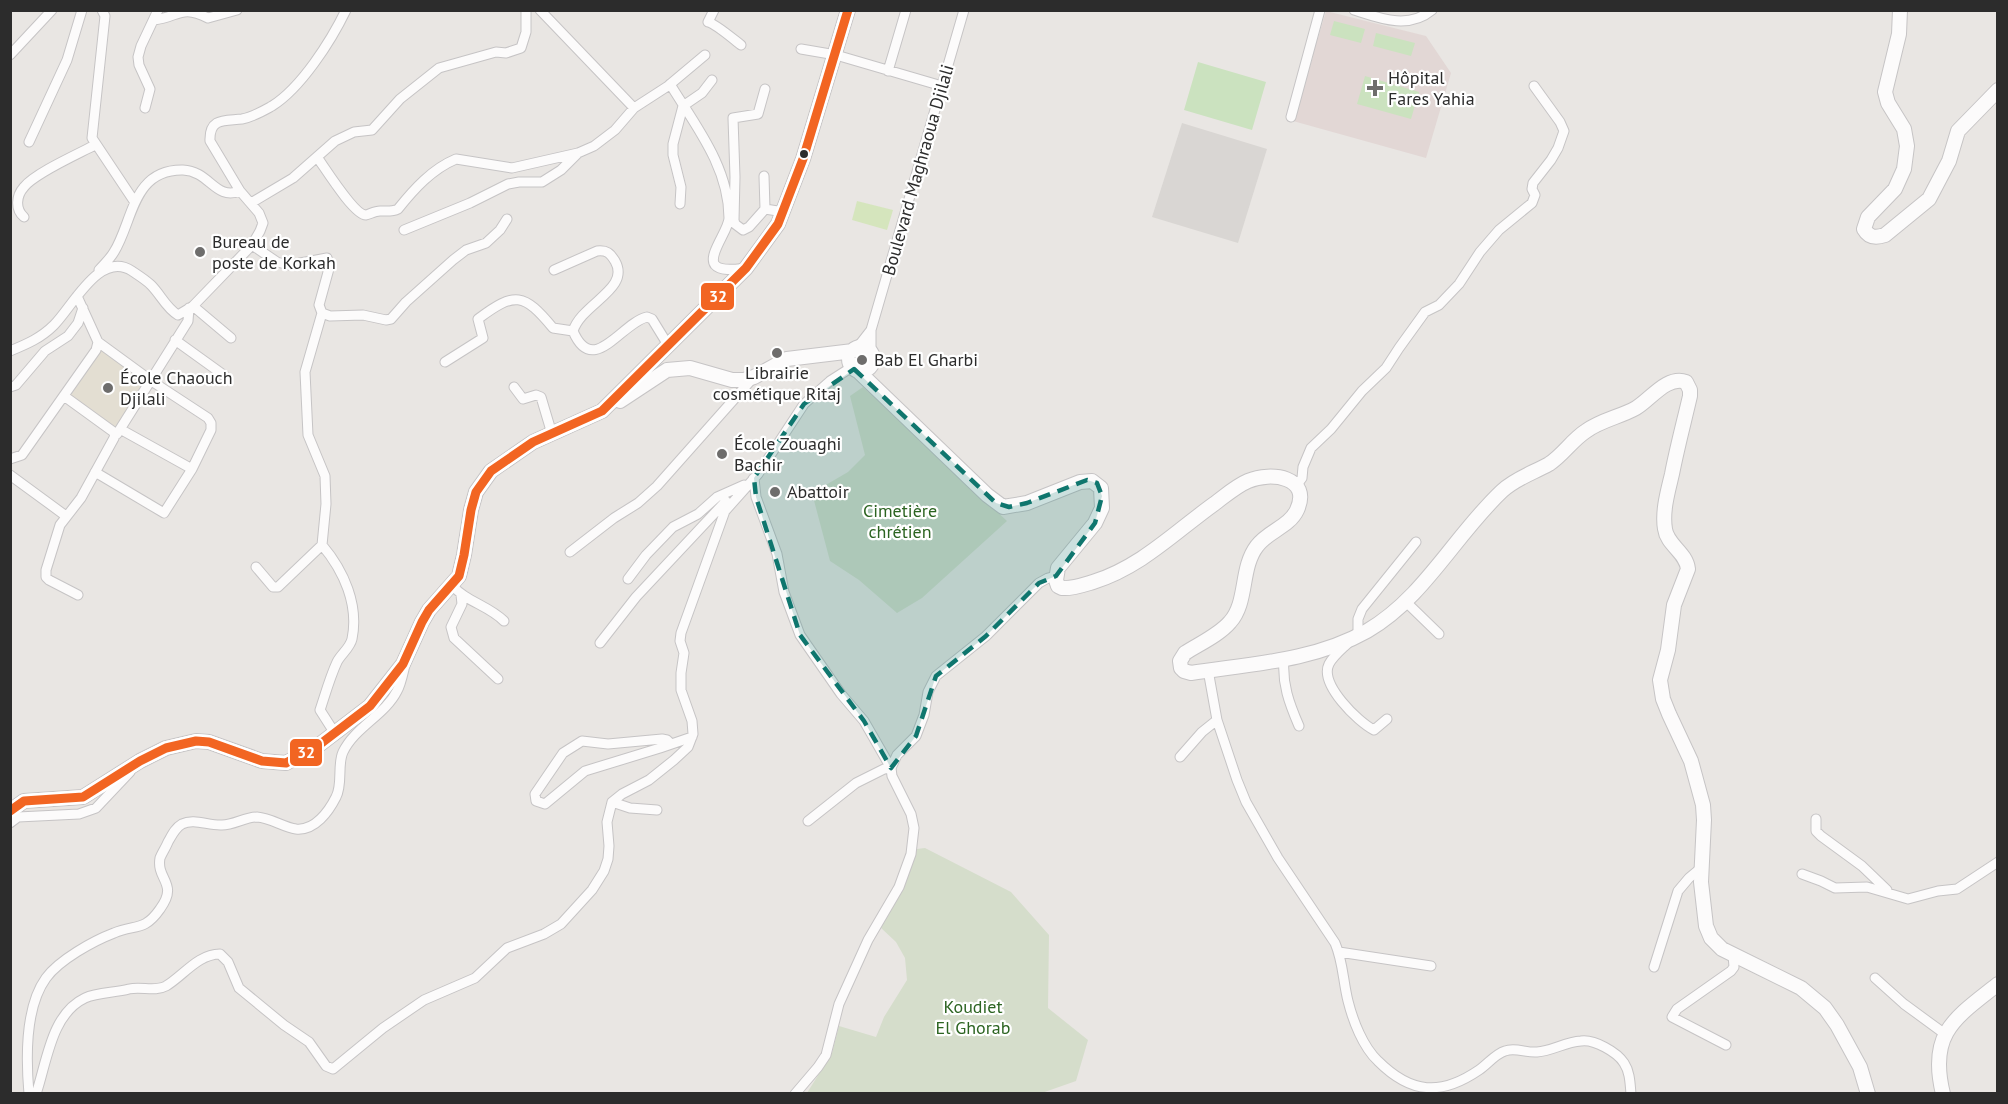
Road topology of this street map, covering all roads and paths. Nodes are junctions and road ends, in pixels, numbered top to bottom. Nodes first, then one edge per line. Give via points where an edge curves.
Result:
1 (82, 10) edge
2 (237, 10) edge
3 (346, 10) edge
4 (526, 10) edge
5 (540, 10) edge
6 (714, 10) edge
7 (848, 10) edge
8 (906, 10) edge
9 (964, 10) edge
10 (1320, 10) edge
11 (1354, 10) edge
12 (1432, 10) edge
13 (1900, 10) edge
14 (51, 11) edge
15 (105, 12) edge
16 (1415, 14) edge
17 (156, 15) edge
18 (741, 45) dead end
19 (801, 49) dead end
20 (10, 55) edge
21 (705, 55) dead end
22 (836, 55) junction
23 (888, 71) junction
24 (712, 80) dead end
25 (670, 84) junction
26 (942, 86) junction
27 (1534, 86) dead end
28 (765, 89) dead end
29 (1998, 90) edge
30 (683, 106) junction
31 (145, 108) dead end
32 (634, 108) junction
33 (1291, 117) dead end
34 (29, 142) dead end
35 (95, 145) junction
36 (578, 153) junction
37 (317, 157) junction
38 (764, 176) dead end
39 (240, 190) junction
40 (134, 201) junction
41 (251, 203) junction
42 (680, 204) dead end
43 (765, 209) junction
44 (784, 212) junction
45 (24, 217) dead end
46 (507, 219) dead end
47 (404, 230) dead end
48 (252, 245) junction
49 (746, 268) junction
50 (554, 270) dead end
51 (86, 286) junction
52 (77, 296) junction
53 (191, 307) junction
54 (83, 308) junction
55 (322, 313) junction
56 (871, 330) junction
57 (573, 331) junction
58 (231, 338) dead end
59 (175, 340) junction
60 (98, 342) junction
61 (668, 345) junction
62 (10, 351) edge
63 (872, 356) junction
64 (854, 360) junction
65 (445, 362) dead end
66 (225, 376) dead end
67 (754, 377) junction
68 (150, 380) junction
69 (10, 387) edge
70 (514, 387) dead end
71 (883, 395) junction
72 (64, 396) junction
73 (602, 411) junction
74 (120, 429) junction
75 (552, 434) junction
76 (114, 438) junction
77 (10, 459) edge
78 (192, 469) junction
79 (95, 472) junction
80 (10, 475) edge
81 (754, 478) junction
82 (744, 485) junction
83 (1296, 486) junction
84 (66, 516) junction
85 (1416, 542) dead end
86 (322, 545) junction
87 (570, 552) dead end
88 (256, 567) dead end
89 (1056, 576) junction
90 (628, 579) dead end
91 (456, 590) junction
92 (78, 595) dead end
93 (1405, 601) junction
94 (504, 621) dead end
95 (1439, 634) dead end
96 (1355, 637) junction
97 (600, 643) dead end
98 (407, 656) junction
99 (1284, 659) junction
100 (1208, 670) junction
101 (498, 679) dead end
102 (1387, 719) dead end
103 (1217, 720) junction
104 (1299, 726) dead end
105 (334, 732) junction
106 (692, 737) junction
107 (671, 744) junction
108 (1180, 757) dead end
109 (140, 761) junction
110 (891, 768) junction
111 (612, 802) junction
112 (657, 810) dead end
113 (10, 811) edge
114 (1816, 819) dead end
115 (808, 821) dead end
116 (10, 823) edge
117 (1998, 862) edge
118 (1701, 868) junction
119 (1802, 874) dead end
120 (1890, 893) junction
121 (1339, 952) junction
122 (1733, 955) junction
123 (1431, 966) dead end
124 (1654, 967) dead end
125 (1875, 978) dead end
126 (1998, 984) edge
127 (1945, 1034) junction
128 (1726, 1045) dead end
129 (29, 1094) edge
130 (36, 1094) edge
131 (795, 1094) edge
132 (1631, 1094) edge
133 (1868, 1094) edge
134 (1943, 1094) edge

1 - 34 street via 67,60
2 - 17 street via 208,18 189,11
3 - 39 street via 290,93 243,119 228,118 215,123 209,133
4 - 37 street via 521,48 439,68 400,99 372,130 344,135
5 - 32 street
6 - 18 street via 708,22
7 - 22 main road
8 - 23 street
9 - 26 street, Boulevard Maghraoua Djilali
10 - 33 street
11 - 16 street via 1404,22
12 - 16 street
13 - 29 main road via 1899,34 1885,92 1904,129 1904,169 1895,189 1865,220 1864,229 1869,236 1885,235 1929,199 1949,161 1958,131
14 - 20 street
15 - 35 street via 92,131
17 - 31 street via 138,57 150,89
19 - 22 street
21 - 25 street
22 - 23 street
22 - 44 main road
23 - 26 street
24 - 30 street via 702,93
25 - 30 street
25 - 32 street
26 - 56 street, Boulevard Maghraoua Djilali
27 - 83 street via 1564,131 1551,160 1533,183 1532,203 1499,230 1439,305 1425,312 1386,368 1311,448
28 - 43 street via 758,114 733,118 735,224 743,230
30 - 42 street via 673,144
30 - 49 street via 713,153 727,202 729,220 713,261 720,268
32 - 36 street via 615,130
35 - 40 street
35 - 45 street via 24,186 17,204
36 - 37 street via 512,168 456,159 423,180 398,209 365,215 339,189
36 - 47 street via 542,182 519,182 499,188
37 - 41 street via 293,178
38 - 43 street
39 - 40 street via 225,193 197,173 175,171 152,181
39 - 41 street
40 - 51 street via 115,251
41 - 48 street via 263,223
43 - 44 street
44 - 49 main road
46 - 55 street via 486,243 453,260 392,319
48 - 53 street
48 - 55 street via 277,262 289,265 327,258 330,265 319,305
49 - 61 main road
50 - 57 street via 605,250 619,268 616,284 579,317
51 - 52 street
51 - 53 street via 105,269 121,265 151,285 171,311 178,315
52 - 54 street
52 - 62 street via 38,339
53 - 58 street
53 - 59 street via 188,321
54 - 60 street
54 - 69 street via 68,336 45,351
55 - 86 street via 305,372 308,435 325,476
56 - 63 street
56 - 64 street
57 - 61 street via 585,349 594,350 647,317
57 - 65 street via 554,328 527,301 505,301 478,319 483,338
59 - 66 street
59 - 68 street
60 - 68 street
60 - 72 street
61 - 73 main road
63 - 64 main road via 864,348
63 - 64 main road via 869,368
63 - 71 main road
64 - 67 main road via 812,355 787,359
64 - 71 main road
64 - 81 street via 804,404
67 - 73 main road via 732,380 690,368 667,370
67 - 87 street via 657,486
68 - 74 street
68 - 78 street via 211,423
70 - 75 street via 524,399 541,397
71 - 89 main road via 1003,507 1027,503 1080,482 1097,483 1102,508
72 - 76 street via 111,428
72 - 77 street via 22,455
73 - 75 main road
74 - 76 street
74 - 78 street
75 - 91 main road via 508,458 482,482 471,510
76 - 79 street
78 - 79 street via 164,513
79 - 84 street
80 - 84 street
81 - 82 street
81 - 106 street via 724,511 681,633 681,690 692,721
81 - 110 street via 759,508 800,635 864,721
82 - 90 street via 717,496 673,527
82 - 97 street via 636,597
83 - 89 main road via 1280,476 1249,480 1152,553 1114,575 1067,588 1058,586
83 - 100 main road via 1301,494 1296,513 1255,548 1232,621 1185,653 1180,661 1186,672
84 - 92 street via 55,536 46,577
85 - 96 street via 1362,609
86 - 88 street via 278,587 273,587
86 - 105 street via 336,561 354,612 351,641 338,662 320,710
89 - 110 street via 1039,584 986,636 936,676 916,736 897,755
91 - 94 street via 495,611
91 - 98 main road via 425,616
91 - 101 street via 462,604 451,627 454,638
93 - 95 street
93 - 96 main road
93 - 118 main road via 1504,489 1556,459 1593,426 1636,408 1677,380 1686,382 1690,396 1664,526 1688,569 1676,597 1660,680 1663,699 1700,791 1704,820
96 - 99 main road via 1324,650
96 - 102 street via 1329,664 1329,681 1337,696 1368,727 1374,730
98 - 105 main road via 370,705
98 - 129 street via 398,690 342,753 338,795 319,822 296,829 255,817 223,826 183,824 174,831 161,857 160,866 169,890 157,914 147,924 116,932 87,947 46,979 30,1025
99 - 100 main road
99 - 104 street via 1285,689
100 - 103 street
103 - 108 street
103 - 121 street via 1257,824
105 - 109 main road via 286,763 262,761 209,742 195,741 166,748
106 - 107 street
106 - 111 street via 688,747 674,760
107 - 107 street via 585,771 546,804 536,801 535,794 563,753 582,741 608,744 662,739
109 - 113 main road via 83,797 24,801
109 - 116 street via 96,808 79,814 18,817
110 - 115 street via 856,783
110 - 131 street via 911,814 911,854 899,887 868,940 839,1004 826,1055
111 - 112 street
111 - 130 street via 604,872 569,916 544,934 507,948 475,978 424,1000 333,1069 326,1066 309,1042 239,987 220,954 212,954 157,989 132,988 96,994 75,1005 55,1030
114 - 120 street via 1816,831
117 - 120 street via 1957,889 1908,899
118 - 122 main road via 1706,926 1715,944
118 - 124 street via 1678,891
119 - 120 street via 1834,888 1867,887
121 - 123 street
121 - 132 street via 1348,1001 1366,1045 1376,1059 1411,1085 1428,1089 1446,1087 1479,1070 1501,1052 1536,1052 1583,1040 1602,1046 1623,1062
122 - 128 street via 1731,971 1677,1009 1672,1017
122 - 133 main road via 1802,988 1820,1003 1848,1044
125 - 127 street
126 - 127 main road via 1956,1018
127 - 134 main road via 1938,1071

